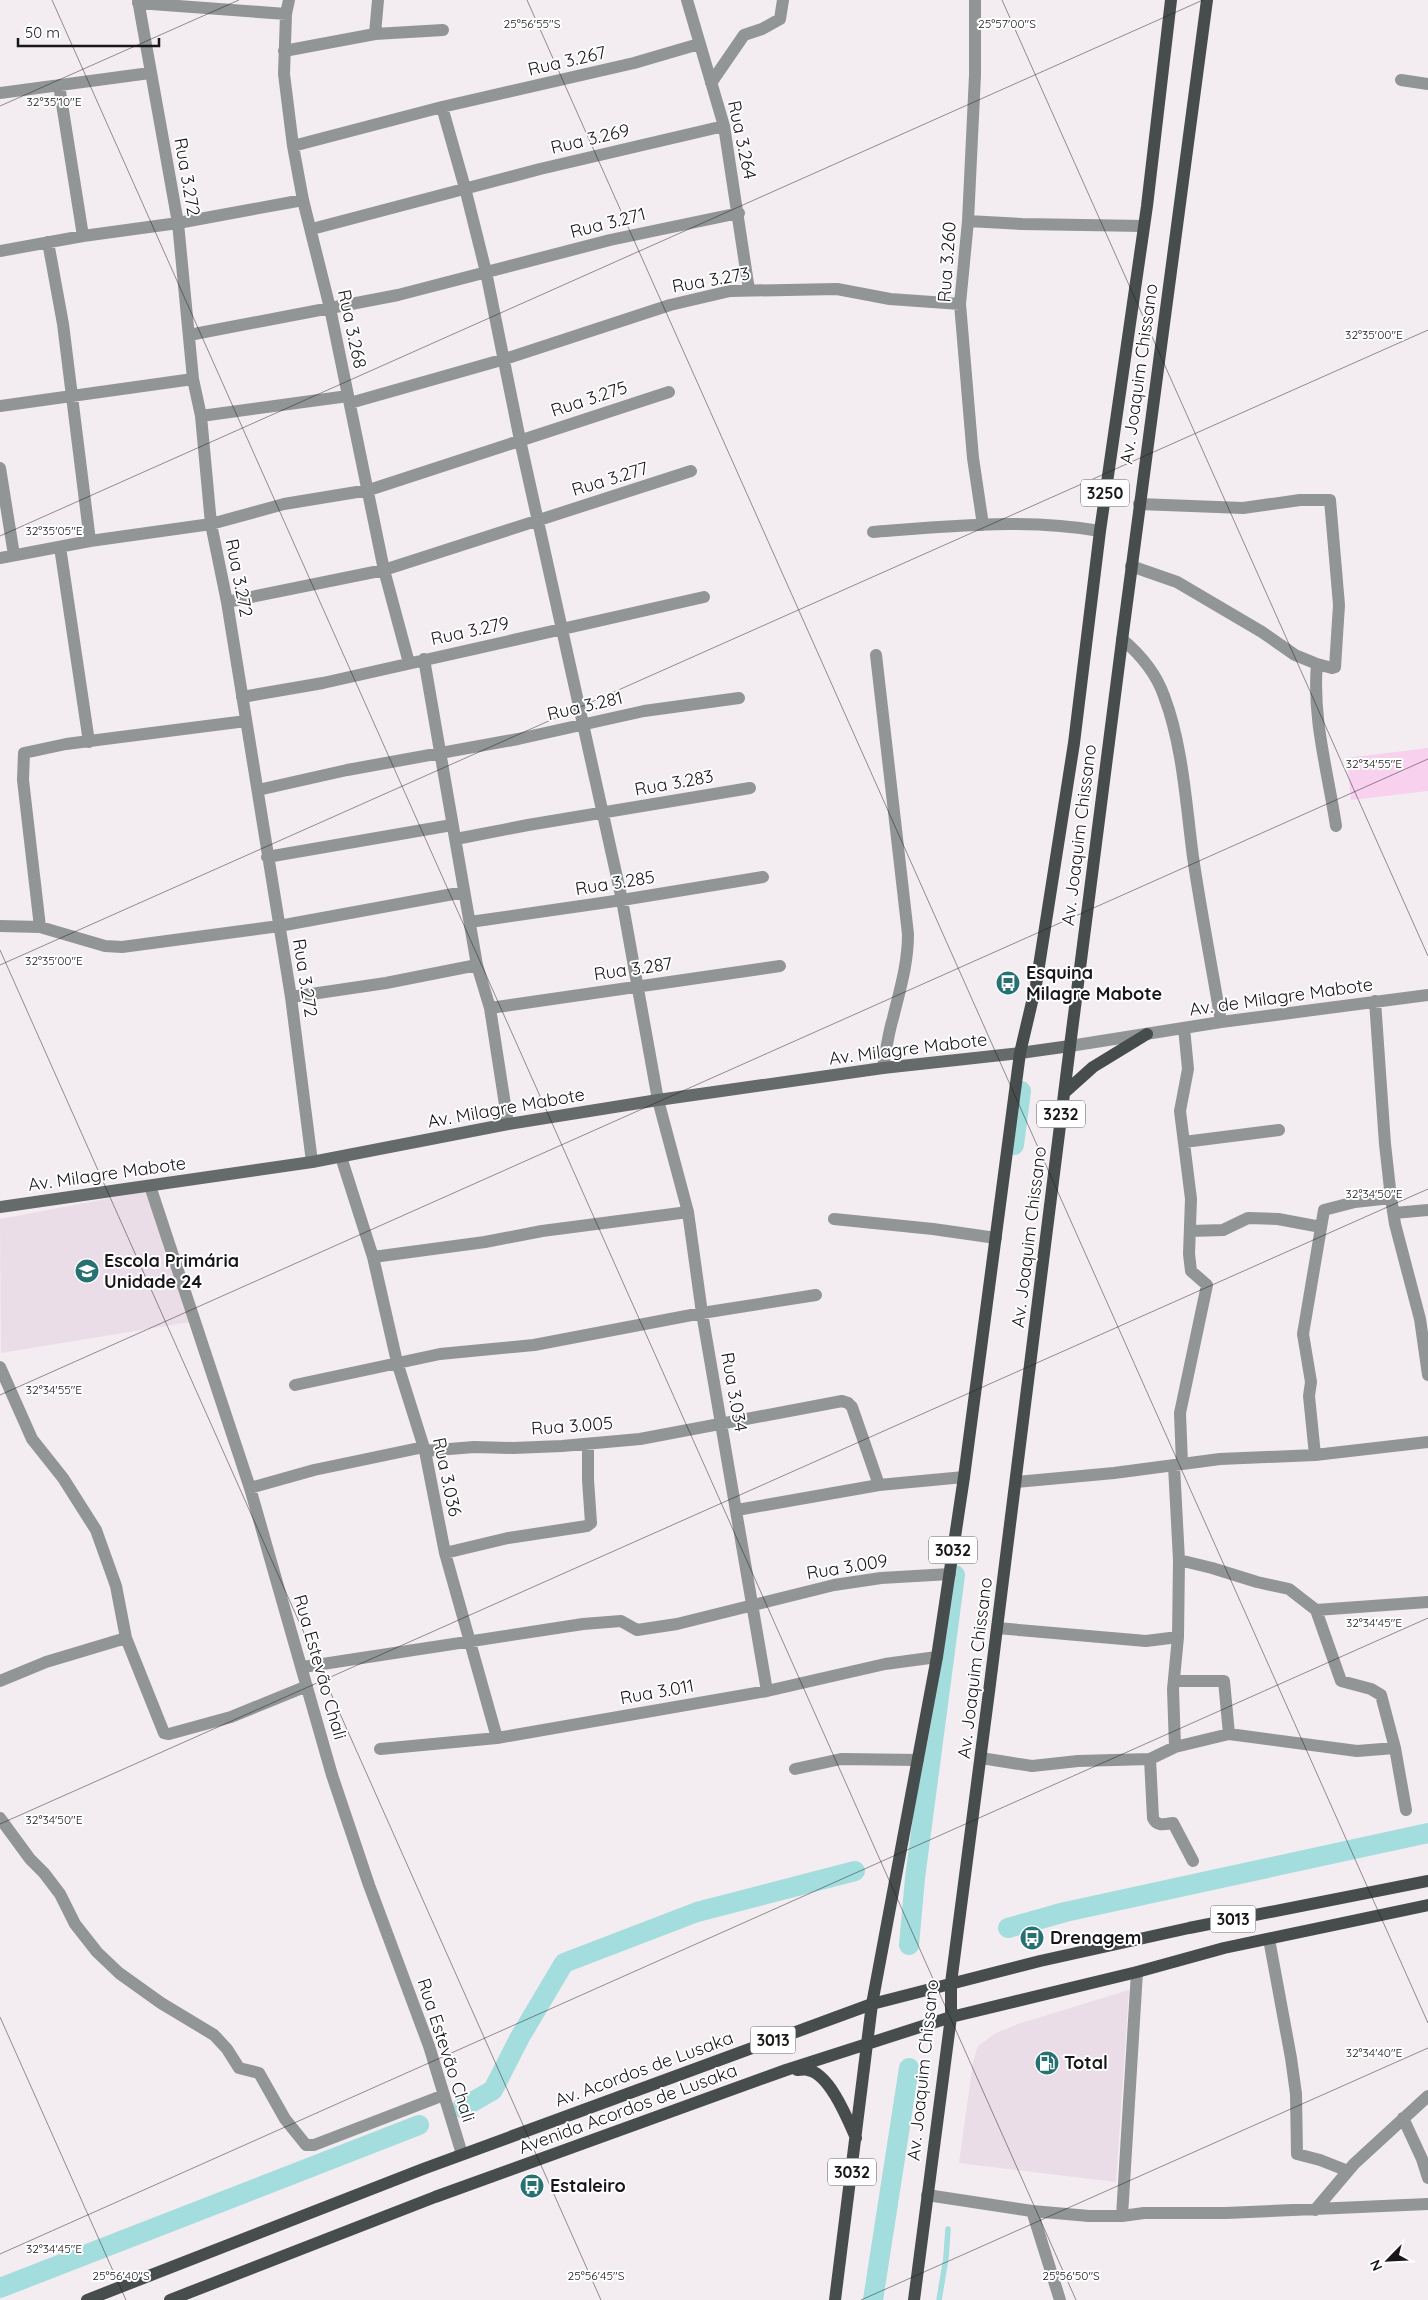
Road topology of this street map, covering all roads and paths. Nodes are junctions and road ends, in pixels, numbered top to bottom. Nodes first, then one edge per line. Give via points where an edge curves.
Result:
1 (289, 0) edge
2 (378, 0) edge
3 (687, 0) edge
4 (783, 0) edge
5 (975, 0) edge
6 (1171, 0) edge
7 (1207, 0) edge
8 (138, 2) edge
9 (286, 14) junction
10 (443, 30) dead end
11 (375, 34) junction
12 (698, 44) junction
13 (284, 52) junction
14 (150, 73) junction
15 (1401, 80) dead end
16 (711, 83) junction
17 (1428, 84) edge
18 (59, 86) junction
19 (0, 92) edge
20 (442, 107) junction
21 (724, 126) junction
22 (293, 146) junction
23 (465, 188) junction
24 (303, 200) junction
25 (739, 213) junction
26 (968, 221) junction
27 (178, 224) junction
28 (1144, 226) junction
29 (312, 229) junction
30 (83, 236) junction
31 (48, 242) junction
32 (0, 251) edge
33 (486, 272) junction
34 (750, 290) junction
35 (960, 304) junction
36 (330, 308) junction
37 (189, 335) junction
38 (506, 359) junction
39 (194, 379) junction
40 (669, 392) dead end
41 (73, 397) junction
42 (349, 399) junction
43 (0, 406) edge
44 (201, 416) junction
45 (520, 440) junction
46 (0, 468) edge
47 (691, 472) dead end
48 (369, 490) junction
49 (1139, 504) junction
50 (538, 519) junction
51 (211, 524) junction
52 (983, 525) junction
53 (1100, 531) junction
54 (873, 532) dead end
55 (90, 541) junction
56 (60, 547) junction
57 (14, 555) junction
58 (0, 558) edge
59 (1131, 566) junction
60 (384, 570) junction
61 (704, 597) dead end
62 (227, 602) junction
63 (564, 629) junction
64 (1122, 640) junction
65 (876, 656) dead end
66 (424, 659) junction
67 (409, 663) junction
68 (1317, 664) junction
69 (242, 697) junction
70 (739, 698) dead end
71 (246, 721) junction
72 (584, 724) junction
73 (89, 742) junction
74 (439, 752) junction
75 (750, 788) dead end
76 (258, 790) junction
77 (603, 812) junction
78 (452, 825) junction
79 (1336, 826) dead end
80 (456, 840) junction
81 (268, 856) junction
82 (764, 877) dead end
83 (464, 892) junction
84 (622, 900) junction
85 (470, 922) junction
86 (0, 926) edge
87 (279, 926) junction
88 (40, 927) junction
89 (477, 964) junction
90 (780, 966) dead end
91 (638, 985) junction
92 (1428, 995) edge
93 (291, 998) junction
94 (1375, 1001) junction
95 (490, 1008) junction
96 (1221, 1022) junction
97 (1184, 1028) junction
98 (1147, 1034) junction
99 (1070, 1046) junction
100 (1020, 1053) junction
101 (882, 1068) junction
102 (1064, 1093) junction
103 (658, 1100) junction
104 (508, 1124) junction
105 (1279, 1130) dead end
106 (1184, 1142) junction
107 (340, 1157) junction
108 (312, 1162) junction
109 (150, 1186) junction
110 (1391, 1198) junction
111 (0, 1207) edge
112 (1428, 1210) edge
113 (688, 1212) junction
114 (1394, 1213) junction
115 (834, 1219) dead end
116 (1321, 1227) junction
117 (1191, 1231) junction
118 (996, 1238) junction
119 (373, 1257) junction
120 (816, 1295) dead end
121 (702, 1313) junction
122 (397, 1362) junction
123 (0, 1368) edge
124 (1428, 1375) edge
125 (295, 1385) dead end
126 (721, 1423) junction
127 (1428, 1442) edge
128 (588, 1444) junction
129 (424, 1449) junction
130 (1315, 1455) junction
131 (1178, 1465) junction
132 (964, 1477) junction
133 (1016, 1482) junction
134 (879, 1485) junction
135 (250, 1488) junction
136 (737, 1510) junction
137 (445, 1553) junction
138 (1179, 1560) junction
139 (950, 1574) junction
140 (1428, 1602) edge
141 (752, 1606) junction
142 (1316, 1610) junction
143 (997, 1628) junction
144 (1178, 1637) junction
145 (126, 1638) junction
146 (471, 1640) junction
147 (937, 1658) junction
148 (303, 1667) junction
149 (1174, 1681) junction
150 (0, 1682) edge
151 (307, 1686) junction
152 (767, 1691) junction
153 (1229, 1734) junction
154 (498, 1738) junction
155 (1175, 1747) junction
156 (1395, 1748) junction
157 (380, 1749) dead end
158 (981, 1758) junction
159 (1150, 1759) junction
160 (918, 1760) junction
161 (795, 1769) dead end
162 (1406, 1810) dead end
163 (0, 1818) edge
164 (1192, 1861) dead end
165 (1428, 1881) edge
166 (1428, 1905) edge
167 (1269, 1940) junction
168 (1137, 1972) junction
169 (951, 1983) junction
170 (872, 2004) junction
171 (951, 2017) junction
172 (869, 2044) junction
173 (786, 2070) junction
174 (444, 2095) junction
175 (1428, 2096) edge
176 (1403, 2118) junction
177 (512, 2136) joint
178 (856, 2138) junction
179 (462, 2154) junction
180 (1348, 2172) junction
181 (1428, 2178) edge
182 (926, 2195) junction
183 (1428, 2204) edge
184 (1314, 2210) junction
185 (1032, 2211) junction
186 (1122, 2216) junction
187 (87, 2300) edge
188 (170, 2300) edge
189 (835, 2300) edge
190 (914, 2300) edge
191 (1060, 2300) edge

1 - 9 street, Rua 3.268
2 - 11 street
3 - 12 street, Rua 3.264
4 - 16 street via 780,19 744,35
5 - 26 street, Rua 3.260
6 - 28 main road, Av. Joaquim Chissano / 3250
7 - 49 main road, Av. Joaquim Chissano / 3232
8 - 9 street
8 - 14 street, Rua 3.272
9 - 13 street, Rua 3.268
10 - 11 street
11 - 13 street
12 - 16 street, Rua 3.264
12 - 20 street, Rua 3.267 via 599,72
13 - 22 street, Rua 3.268
14 - 18 street
14 - 27 street, Rua 3.272
15 - 17 street
16 - 21 street, Rua 3.264
18 - 19 street
18 - 30 street
20 - 22 street, Rua 3.267
20 - 23 street, Rua 3.034
21 - 23 street, Rua 3.269
21 - 25 street, Rua 3.264
22 - 24 street, Rua 3.268
23 - 29 street, Rua 3.269
23 - 33 street, Rua 3.034
24 - 27 street
24 - 29 street, Rua 3.268
25 - 33 street, Rua 3.271 via 620,238
25 - 34 street, Rua 3.264
26 - 28 street
26 - 35 street, Rua 3.260
27 - 30 street
27 - 37 street, Rua 3.272
28 - 53 main road, Av. Joaquim Chissano / 3250
29 - 36 street, Rua 3.268
30 - 31 street
31 - 32 street
31 - 41 street
33 - 36 street, Rua 3.271 via 398,295
33 - 38 street, Rua 3.034
34 - 35 street, Rua 3.273 via 837,289 890,299
34 - 38 street, Rua 3.273 via 730,291 670,305
35 - 52 street, Rua 3.260 via 973,458
36 - 37 street, Rua 3.271
36 - 42 street, Rua 3.268
37 - 39 street, Rua 3.272
38 - 42 street, Rua 3.273
38 - 45 street, Rua 3.034
39 - 41 street
39 - 44 street, Rua 3.272
40 - 45 street, Rua 3.275
41 - 43 street
41 - 55 street
42 - 44 street, Rua 3.273
42 - 48 street, Rua 3.268
44 - 51 street, Rua 3.272
45 - 48 street, Rua 3.275
45 - 50 street, Rua 3.034
46 - 57 street
47 - 50 street, Rua 3.277
48 - 51 street, Rua 3.275 via 284,504
48 - 60 street, Rua 3.268
49 - 59 main road, Av. Joaquim Chissano / 3232
49 - 68 street via 1243,508 1300,500 1330,500 1339,605 1336,663 1332,668
50 - 60 street, Rua 3.277
50 - 63 street, Rua 3.034
51 - 55 street, Rua 3.275
51 - 62 street, Rua 3.272
52 - 53 street via 1035,524
52 - 54 street
53 - 100 main road, Av. Joaquim Chissano / 3250 via 1074,743 1036,986
55 - 56 street, Rua 3.275
56 - 57 street, Rua 3.275
56 - 73 street
57 - 58 street, Rua 3.275
59 - 64 main road, Av. Joaquim Chissano / 3232
59 - 68 street via 1177,582 1262,632 1294,655
60 - 62 street, Rua 3.277
60 - 67 street, Rua 3.268
61 - 63 street, Rua 3.279
62 - 69 street, Rua 3.272
63 - 66 street, Rua 3.279
63 - 72 street, Rua 3.034
64 - 96 street via 1139,654 1152,672 1171,720
64 - 99 main road, Av. Joaquim Chissano / 3232
65 - 101 street via 908,934 903,982
66 - 67 street, Rua 3.279
66 - 74 street
67 - 69 street, Rua 3.279
68 - 79 street via 1321,745
69 - 71 street, Rua 3.272
70 - 72 street, Rua 3.281 via 644,711
71 - 73 street
71 - 76 street, Rua 3.272
72 - 74 street, Rua 3.281
72 - 77 street, Rua 3.034
73 - 88 street via 28,751 23,757
74 - 76 street, Rua 3.281
74 - 78 street
75 - 77 street, Rua 3.283
76 - 81 street, Rua 3.272
77 - 80 street, Rua 3.283
77 - 84 street, Rua 3.034
78 - 80 street
78 - 81 street
80 - 83 street
81 - 87 street, Rua 3.272
82 - 84 street, Rua 3.285
83 - 85 street
83 - 87 street
84 - 85 street, Rua 3.285
84 - 91 street, Rua 3.034
85 - 89 street
86 - 88 street
87 - 88 street via 122,947 105,946
87 - 93 street, Rua 3.272
89 - 93 street
89 - 95 street
90 - 91 street, Rua 3.287
91 - 95 street, Rua 3.287
91 - 103 street, Rua 3.034
92 - 94 street, Av. de Milagre Mabote
93 - 108 street, Rua 3.272
94 - 96 street, Av. de Milagre Mabote
94 - 110 street
95 - 104 street
96 - 97 street, Av. de Milagre Mabote
97 - 98 street, Av. de Milagre Mabote
97 - 106 street via 1188,1069 1180,1111
98 - 99 street, Av. de Milagre Mabote
98 - 102 main road via 1093,1067
99 - 100 street, Av. de Milagre Mabote
99 - 102 main road, Av. Joaquim Chissano / 3232
100 - 101 street, Av. Milagre Mabote
100 - 118 main road, Av. Joaquim Chissano / 3032
101 - 103 street, Av. Milagre Mabote
102 - 133 main road, Av. Joaquim Chissano / 3232
103 - 104 street, Av. Milagre Mabote
103 - 113 street, Rua 3.034
104 - 107 street, Av. Milagre Mabote
105 - 106 street
106 - 117 street via 1191,1199
107 - 108 street, Av. Milagre Mabote
107 - 119 street, Rua 3.036
108 - 109 street, Av. Milagre Mabote
109 - 111 street, Av. Milagre Mabote
109 - 135 street, Rua Estevão Chali
110 - 114 street
110 - 116 street via 1326,1209
112 - 114 street
113 - 119 street
113 - 121 street, Rua 3.034
114 - 124 street via 1420,1319
115 - 118 street via 933,1228
116 - 117 street via 1278,1219 1248,1218 1223,1230
116 - 130 street via 1303,1334 1312,1382 1309,1396
117 - 131 street via 1191,1272 1207,1285 1180,1413
118 - 132 main road, Av. Joaquim Chissano / 3032
119 - 122 street, Rua 3.036
120 - 121 street
121 - 122 street via 568,1340
121 - 126 street, Rua 3.034
122 - 125 street
122 - 129 street, Rua 3.036
123 - 145 street via 32,1439 63,1478 96,1530 116,1586
126 - 128 street, Rua 3.005 via 640,1439
126 - 134 street, Rua 3.005 via 810,1406 848,1403
126 - 136 street, Rua 3.034
127 - 130 street
128 - 129 street, Rua 3.005
128 - 137 street via 591,1523
129 - 135 street, Rua 3.005 via 314,1470
129 - 137 street, Rua 3.036
130 - 131 street via 1220,1459
131 - 133 street
131 - 138 street
132 - 134 street
132 - 139 main road, Av. Joaquim Chissano / 3032
133 - 143 main road, Av. Joaquim Chissano / 3232
134 - 136 street
135 - 148 street, Rua Estevão Chali
136 - 141 street, Rua 3.034
137 - 146 street, Rua 3.036
138 - 142 street via 1289,1589
138 - 144 street
139 - 141 street, Rua 3.009 via 880,1578 834,1585
139 - 147 main road, Av. Joaquim Chissano / 3032
140 - 142 street
141 - 146 street, Rua 3.009 via 637,1630 621,1621
141 - 152 street, Rua 3.034
142 - 156 street via 1341,1681 1371,1688 1381,1695
143 - 144 street via 1146,1640
143 - 158 main road, Av. Joaquim Chissano / 3232
144 - 149 street
145 - 150 street via 46,1662
145 - 151 street via 164,1733 224,1720
146 - 148 street
146 - 154 street, Rua 3.036
147 - 152 street, Rua 3.011 via 885,1664
147 - 160 main road, Av. Joaquim Chissano / 3032
148 - 151 street, Rua Estevão Chali
149 - 153 street via 1224,1681
149 - 155 street
151 - 174 street, Rua Estevão Chali via 332,1775
152 - 154 street, Rua 3.011
153 - 155 street
153 - 156 street via 1358,1751
154 - 157 street, Rua 3.011
155 - 159 street
156 - 162 street
158 - 159 street via 1032,1766
158 - 169 main road, Av. Joaquim Chissano / 3232
159 - 164 street via 1153,1818 1160,1824 1173,1823
160 - 161 street via 841,1759
160 - 170 main road, Av. Joaquim Chissano / 3032
163 - 174 street via 60,1894 75,1924 96,1952 154,1998 214,2035 239,2068 259,2073 306,2146
165 - 169 main road, Av. Acordos de Lusaka / 3013 via 1188,1928
166 - 167 main road, Avenida Acordos de Lusaka
167 - 168 main road, Avenida Acordos de Lusaka via 1224,1948
167 - 180 street via 1292,2058 1297,2154
168 - 171 main road, Avenida Acordos de Lusaka
168 - 186 street
169 - 170 main road, Av. Acordos de Lusaka / 3013
169 - 171 main road, Av. Joaquim Chissano / 3232
170 - 172 main road, Av. Joaquim Chissano / 3032
170 - 177 main road, Av. Acordos de Lusaka / 3013
171 - 172 main road, Avenida Acordos de Lusaka
171 - 182 main road, Av. Joaquim Chissano / 3232
172 - 173 main road, Avenida Acordos de Lusaka
172 - 178 main road, Av. Joaquim Chissano / 3032
173 - 178 main road via 810,2070 825,2082 840,2101
173 - 188 main road, Avenida Acordos de Lusaka via 435,2197
174 - 179 street, Rua Estevão Chali
175 - 176 street
176 - 180 street
176 - 181 street
177 - 179 main road, Avenida Acordos de Lusaka
178 - 189 main road, Av. Joaquim Chissano / 3032
179 - 187 main road, Avenida Acordos de Lusaka
180 - 184 street
182 - 185 street
182 - 190 main road, Av. Joaquim Chissano / 3232
183 - 184 street
184 - 186 street via 1226,2214 1144,2212
185 - 186 street
185 - 191 street

